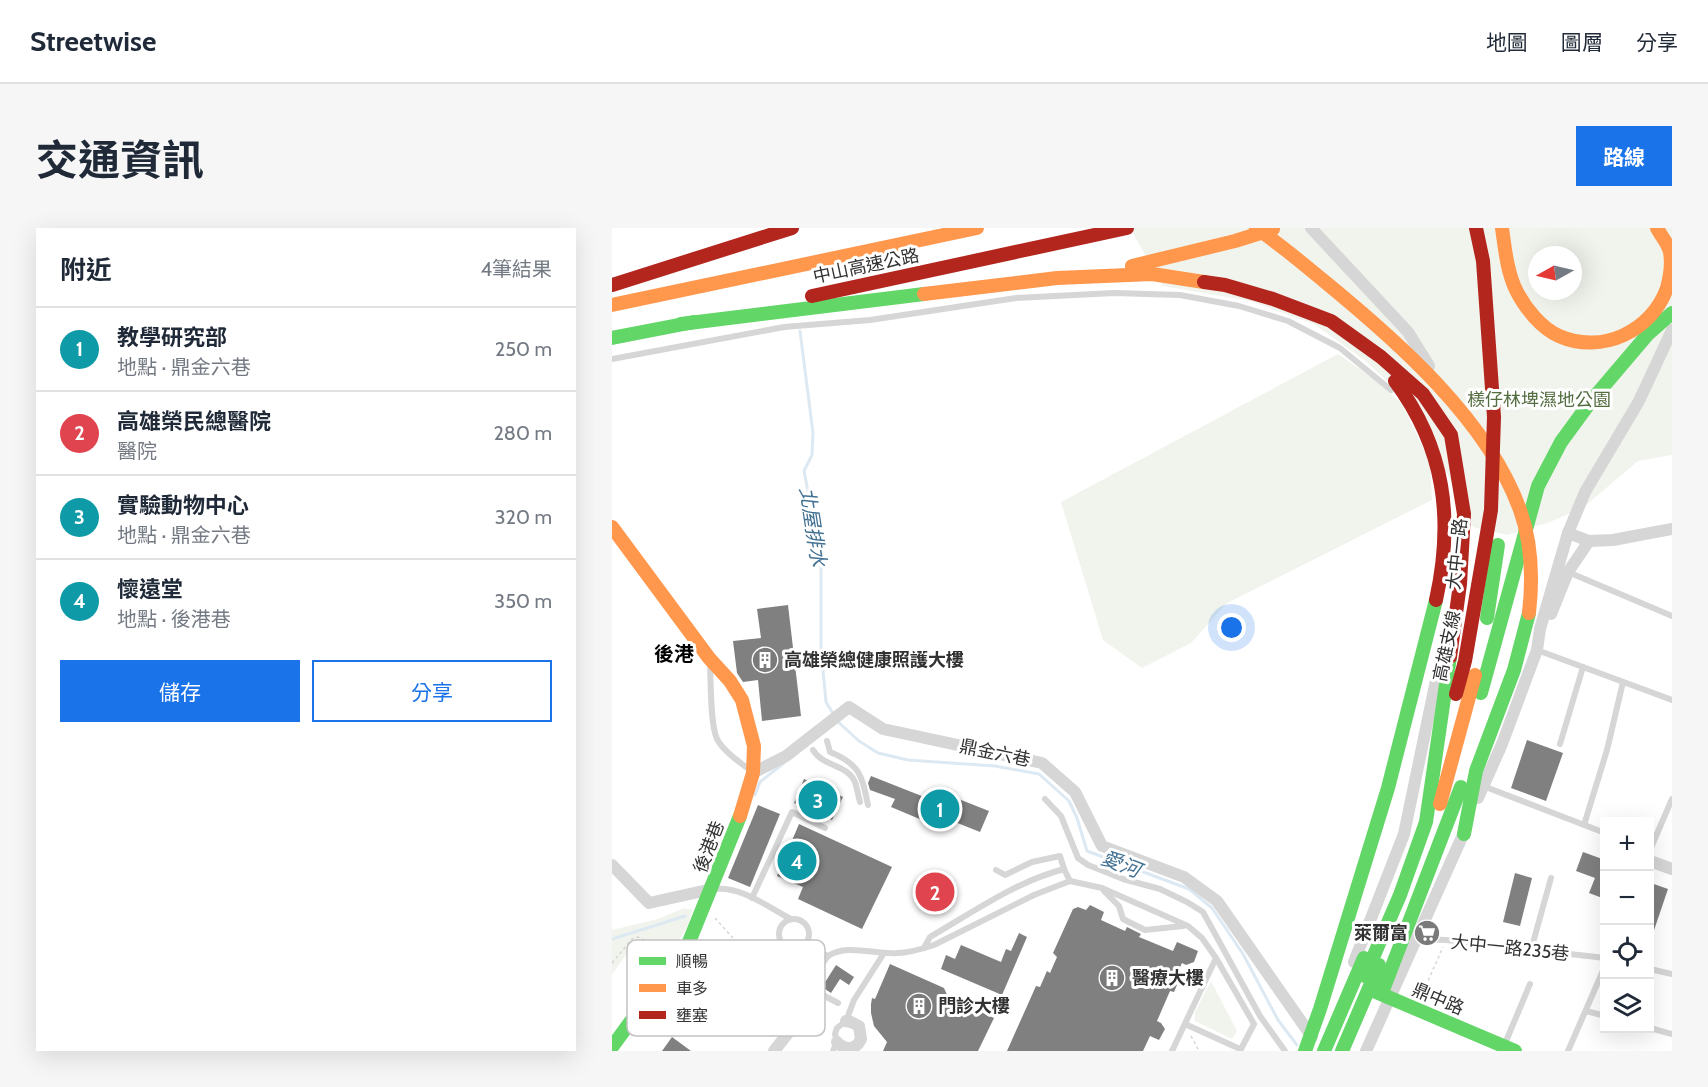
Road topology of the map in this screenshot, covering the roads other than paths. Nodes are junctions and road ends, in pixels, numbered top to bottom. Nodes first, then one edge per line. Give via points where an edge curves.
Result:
1 (792, 228) edge
2 (977, 228) edge
3 (1127, 228) edge
4 (1256, 228) edge
5 (1277, 228) edge
6 (1311, 228) edge
7 (1476, 228) edge
8 (1488, 228) edge
9 (1502, 228) edge
10 (1657, 228) edge
11 (1057, 278) junction
12 (1485, 284) junction
13 (612, 285) edge
14 (612, 306) edge
15 (1672, 313) edge
16 (1331, 321) junction
17 (681, 324) junction
18 (1672, 330) edge
19 (612, 338) edge
20 (612, 359) edge
21 (612, 527) edge
22 (1672, 529) edge
23 (1568, 533) junction
24 (1588, 541) junction
25 (1530, 564) junction
26 (1568, 572) junction
27 (1672, 615) edge
28 (1537, 650) junction
29 (709, 658) junction
30 (1583, 667) junction
31 (1623, 682) junction
32 (1672, 700) edge
33 (827, 741) dead end
34 (1423, 741) junction
35 (1560, 744) dead end
36 (813, 750) dead end
37 (753, 772) junction
38 (1483, 786) junction
39 (1045, 799) dead end
40 (1672, 799) edge
41 (860, 802) dead end
42 (868, 805) dead end
43 (1584, 825) junction
44 (825, 828) dead end
45 (1600, 830) edge
46 (1464, 834) junction
47 (1431, 838) junction
48 (1654, 841) edge
49 (1654, 862) edge
50 (612, 865) edge
51 (1064, 869) junction
52 (1672, 869) edge
53 (996, 870) dead end
54 (1551, 878) dead end
55 (1070, 881) junction
56 (1102, 888) junction
57 (712, 890) junction
58 (1006, 893) junction
59 (752, 898) junction
60 (1016, 905) junction
61 (790, 920) junction
62 (1186, 926) junction
63 (1415, 939) junction
64 (690, 940) edge
65 (780, 940) edge
66 (808, 940) edge
67 (924, 948) junction
68 (1531, 950) junction
69 (825, 954) edge
70 (884, 954) junction
71 (828, 956) junction
72 (1600, 957) edge
73 (1216, 958) junction
74 (825, 960) edge
75 (1654, 970) edge
76 (1672, 974) edge
77 (1600, 978) edge
78 (1346, 981) junction
79 (1363, 981) junction
80 (1530, 984) dead end
81 (825, 996) edge
82 (1391, 998) junction
83 (837, 1003) dead end
84 (1586, 1011) junction
85 (1600, 1015) edge
86 (846, 1022) junction
87 (1185, 1024) junction
88 (627, 1027) edge
89 (1654, 1029) edge
90 (1672, 1034) edge
91 (786, 1036) edge
92 (835, 1046) edge
93 (1315, 1046) edge
94 (612, 1047) edge
95 (1510, 1049) edge
96 (1240, 1050) edge
97 (774, 1051) edge
98 (1172, 1051) edge
99 (1285, 1051) edge
100 (1332, 1051) edge
101 (1342, 1051) edge
102 (1356, 1051) edge
103 (1366, 1051) edge
104 (1568, 1051) edge

1 - 13 main road
2 - 14 main road, 中山高速公路
3 - 17 main road, 中山高速公路
4 - 25 main road via 1372,320 1470,422 1516,498 1528,538
5 - 11 main road via 1141,264
6 - 34 street, 大中一路 via 1408,332 1434,373 1453,423 1463,483 1457,576
7 - 12 main road, 高雄支線
8 - 47 main road, 高雄支線 via 1505,374 1507,445 1502,510 1495,578 1478,664
9 - 10 main road via 1513,281 1526,305 1544,327 1581,343 1620,339 1630,334 1646,322 1666,295 1670,253
11 - 16 main road via 1152,274 1226,285
11 - 17 main road
12 - 34 main road via 1480,321 1485,401 1480,508 1461,623
12 - 93 main road, 高雄支線 via 1494,417 1491,510 1465,661 1401,873
15 - 47 main road via 1648,334 1591,400 1561,442 1538,486 1453,796
16 - 79 main road via 1423,394 1451,435 1464,514 1460,584 1426,822
16 - 93 main road via 1410,399 1434,453 1446,523 1438,589 1404,733 1320,1009
17 - 19 main road, 中山高速公路
18 - 23 street via 1639,401 1585,492
20 - 93 lane via 784,327 870,320 1016,298 1114,293 1180,295 1239,306 1288,321 1340,348 1405,402 1436,457 1446,508 1438,573 1401,734 1353,878 1337,968
21 - 29 main road, 後港巷
22 - 24 street
23 - 24 street
23 - 28 street
24 - 26 street
25 - 46 main road via 1525,634 1478,765
25 - 102 main road via 1523,604 1445,830
26 - 27 lane
26 - 28 street
28 - 30 lane
28 - 38 street
29 - 37 main road, 後港巷 via 741,700 754,746
29 - 37 lane via 717,738
30 - 31 lane
30 - 35 lane
31 - 32 lane
31 - 43 lane
33 - 42 lane via 830,752 861,773
34 - 78 street, 大中一路 via 1404,834
36 - 41 lane via 818,758 843,769 854,780
37 - 57 main road, 後港巷
37 - 93 street, 鼎金六巷 via 786,756 849,707 883,729 1042,763 1075,792 1102,846 1184,877 1217,901
38 - 43 lane
38 - 46 street
39 - 99 lane via 1061,816 1078,858 1123,879 1160,890 1203,912 1260,1016
40 - 48 lane
43 - 45 lane
44 - 59 lane via 792,812
46 - 63 street
47 - 101 main road, 高雄支線
49 - 52 street
50 - 57 street, 後港巷 via 649,903
51 - 53 lane via 1060,856 1032,862 1005,874
51 - 55 lane
51 - 58 lane via 1038,876
54 - 68 lane
55 - 56 lane
55 - 60 lane
56 - 62 lane
56 - 62 lane via 1119,906 1123,919 1145,930
57 - 59 lane via 726,888
57 - 64 main road
58 - 60 lane
58 - 67 lane via 930,937
59 - 61 lane
60 - 67 lane
61 - 65 lane via 780,930
61 - 66 lane via 800,920 807,927
62 - 73 lane via 1202,938
63 - 68 lane, 大中一路235巷
63 - 82 street
67 - 70 lane
68 - 72 lane, 大中一路235巷
69 - 71 lane
70 - 71 lane via 852,950
70 - 86 lane via 854,1000
71 - 74 lane
73 - 87 lane
73 - 96 lane via 1254,1024
75 - 76 lane
77 - 84 lane
78 - 79 main road, 鼎中路
78 - 93 street, 大中一路
79 - 82 main road, 鼎中路
79 - 100 street
80 - 95 lane
81 - 83 lane
82 - 95 main road, 鼎中路
82 - 103 street
84 - 85 lane
84 - 104 lane
86 - 92 lane via 837,1028
86 - 92 street via 859,1026 861,1039 849,1048
87 - 96 lane
87 - 98 lane
88 - 94 main road
89 - 90 lane
91 - 97 street

